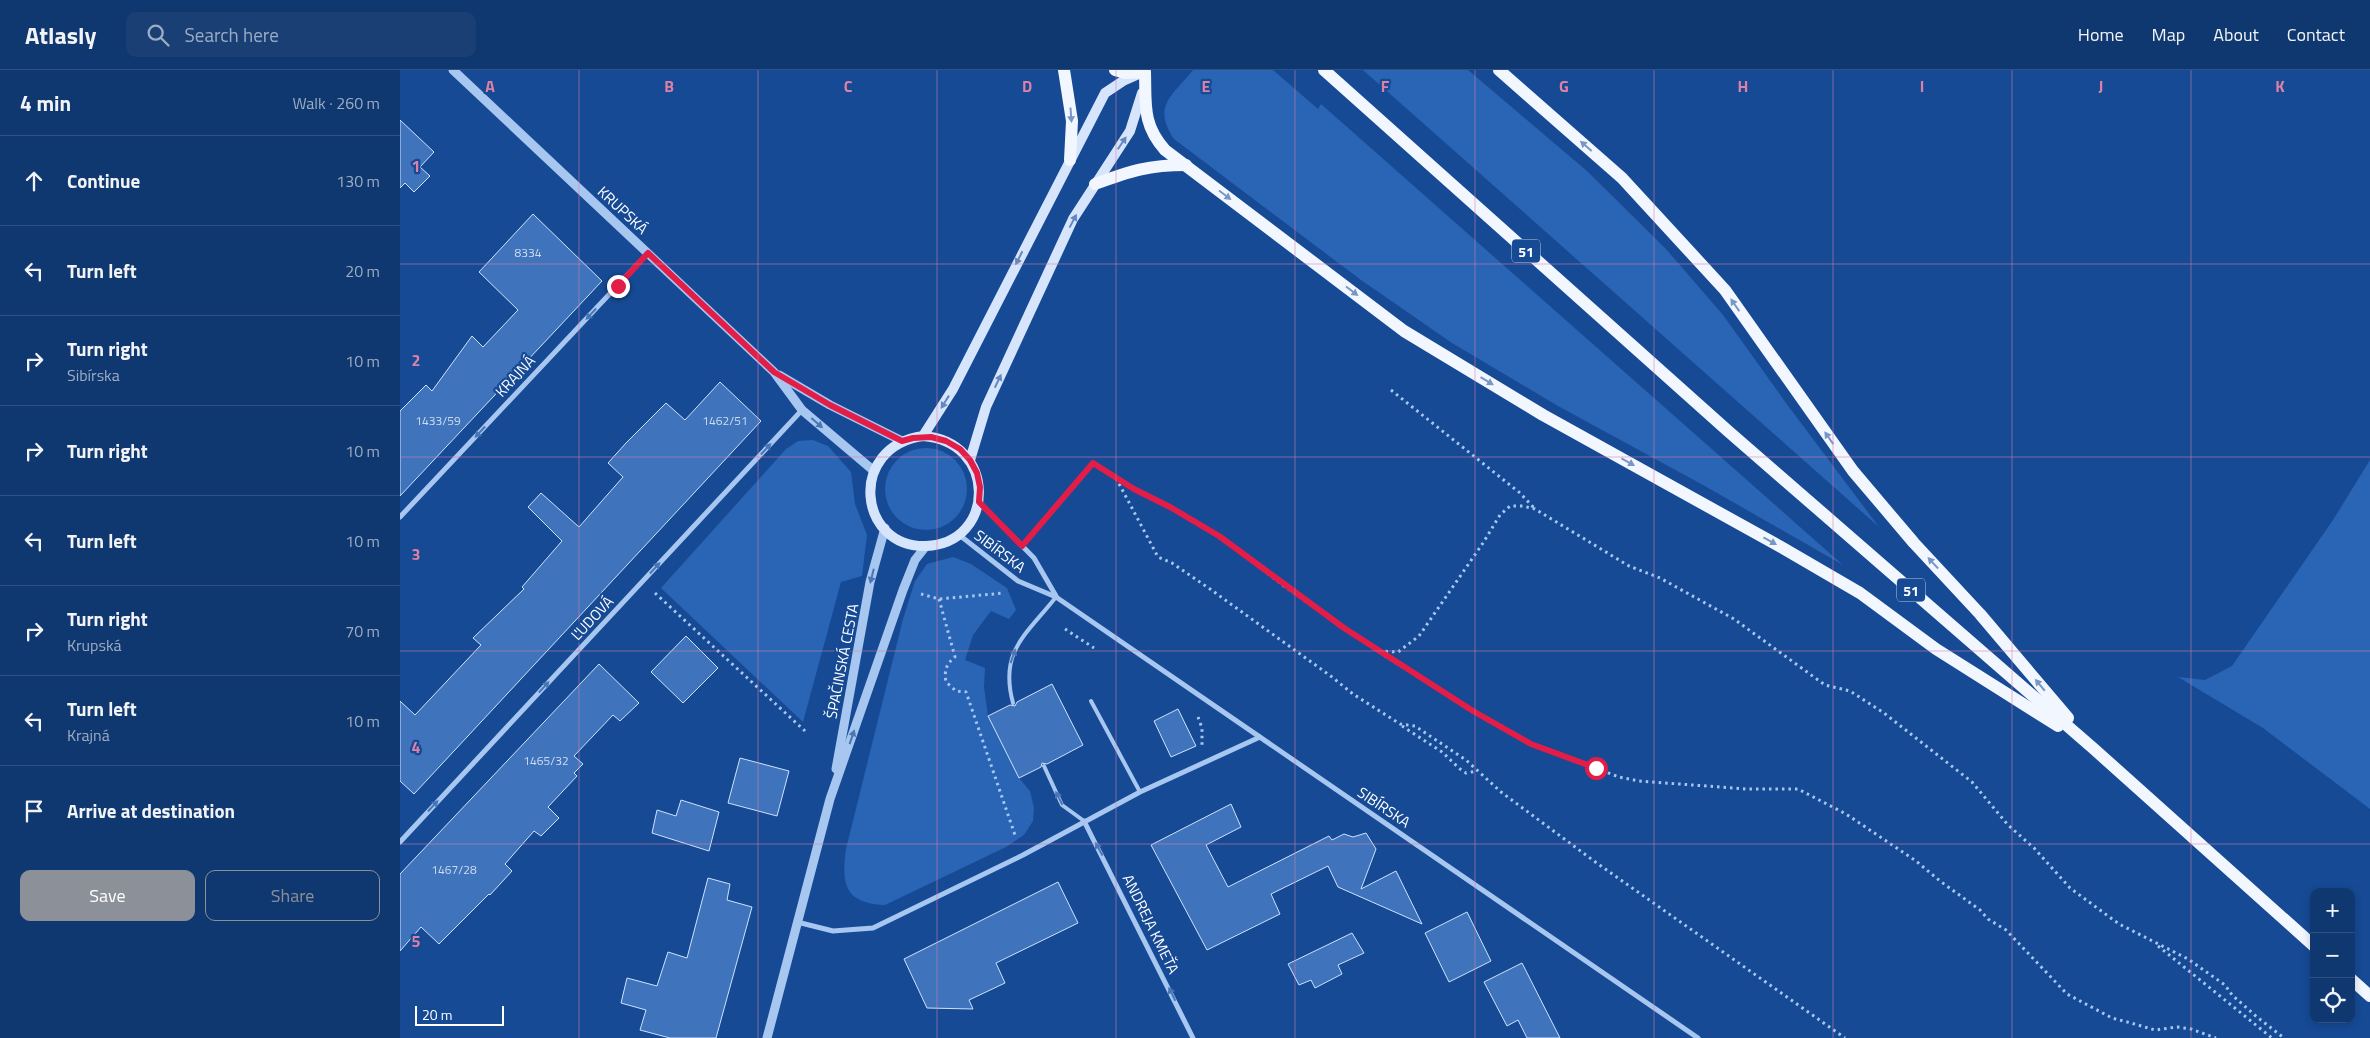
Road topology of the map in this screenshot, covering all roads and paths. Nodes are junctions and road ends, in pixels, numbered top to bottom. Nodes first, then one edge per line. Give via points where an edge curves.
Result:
1 (453, 70) edge
2 (1064, 70) edge
3 (1115, 70) edge
4 (1324, 70) edge
5 (1499, 70) edge
6 (1146, 71) edge
7 (1070, 160) junction
8 (1186, 165) junction
9 (1095, 184) junction
10 (648, 253) junction
11 (774, 372) junction
12 (1392, 390) dead end
13 (802, 410) junction
14 (923, 436) junction
15 (902, 441) junction
16 (970, 460) junction
17 (874, 471) junction
18 (1116, 477) junction
19 (979, 502) junction
20 (1535, 509) junction
21 (400, 517) edge
22 (884, 528) junction
23 (958, 534) junction
24 (926, 546) junction
25 (1022, 546) junction
26 (655, 593) dead end
27 (1008, 593) dead end
28 (920, 594) dead end
29 (1056, 597) junction
30 (939, 599) junction
31 (1065, 629) dead end
32 (1098, 650) dead end
33 (1377, 651) junction
34 (1091, 701) dead end
35 (1013, 704) dead end
36 (1197, 714) dead end
37 (1400, 724) junction
38 (805, 731) dead end
39 (1260, 737) junction
40 (2094, 749) junction
41 (1209, 759) junction
42 (1044, 766) dead end
43 (1477, 771) junction
44 (1140, 792) junction
45 (830, 799) junction
46 (1084, 822) junction
47 (1016, 838) dead end
48 (400, 842) edge
49 (797, 922) junction
50 (2310, 942) edge
51 (2156, 944) junction
52 (2355, 983) edge
53 (2370, 996) edge
54 (767, 1038) edge
55 (1193, 1038) edge
56 (1698, 1038) edge
57 (1845, 1038) edge
58 (2216, 1038) edge
59 (2272, 1038) edge
60 (2284, 1038) edge

1 - 10 street, KRUPSKÁ
2 -> 7 main road via 1072,121
3 - 6 main road via 1125,73
4 - 40 main road, 51 via 1721,425
40 -> 5 main road via 1853,471 1725,290 1622,178
6 - 7 main road via 1123,81 1106,94
6 - 8 main road via 1147,116 1153,136 1165,150
9 -> 6 main road via 1130,131 1139,107
7 -> 14 main road via 953,388
8 - 9 main road via 1155,165
8 -> 40 main road via 1404,330 1543,415 1860,593 1936,649
16 -> 9 main road via 986,407 1073,219
10 - 11 street, KRUPSKÁ
10 -> 21 street, KRAJNÁ
11 - 13 street, KRUPSKÁ
11 - 15 street, KRUPSKÁ
12 - 20 path via 1520,493
13 -> 17 street, KRUPSKÁ
48 -> 13 street, ĽUDOVÁ
14 - 15 main road
14 - 16 main road via 953,444
15 - 17 main road via 885,454
16 - 19 main road via 979,480
17 - 22 main road via 870,483 871,502
18 - 25 path via 1093,463
18 - 33 path via 1219,536
18 - 37 path via 1158,557 1210,589 1353,694
19 - 23 main road via 971,520
19 - 25 street, SIBÍRSKA
20 - 33 path via 1510,506 1500,515 1419,636 1398,652
20 - 51 path via 1629,566 1650,573 1734,619 1825,685 1850,691 1884,713 1972,782 2008,825 2070,888 2119,924
22 - 24 main road via 904,541
22 -> 45 street, ŠPAČINSKÁ CESTA via 870,582
23 - 24 main road via 940,544
23 - 29 street, SIBÍRSKA via 1018,581
45 -> 24 street, ŠPAČINSKÁ CESTA via 903,590 915,560
25 - 29 street, SIBÍRSKA via 1034,558
26 - 38 path
27 - 30 path
28 - 30 path
35 -> 29 lane via 1008,686 1013,651
29 - 39 street, SIBÍRSKA
30 - 47 path via 954,657 945,669 946,682 956,690 966,692
31 - 32 path
33 - 58 path via 1531,744 1619,777 1746,789 1798,789 1846,814 1916,861 2006,930 2067,994 2122,1021 2155,1030 2191,1029
34 - 44 lane
36 - 41 path via 1202,728 1201,742
37 - 43 path via 1415,726
37 - 43 path via 1442,752 1466,773
39 - 41 street
39 - 56 street, SIBÍRSKA
40 - 50 main road, 51
41 - 44 street
46 -> 42 lane via 1062,805
43 - 57 path via 1594,861
44 - 46 street
45 - 49 street, ŠPAČINSKÁ CESTA
46 - 49 street via 873,928 833,931
55 -> 46 street, ANDREJA KMEŤA
49 - 54 street, ŠPAČINSKÁ CESTA
51 - 59 path
51 - 60 path via 2188,959 2225,985 2232,995
52 - 53 main road

